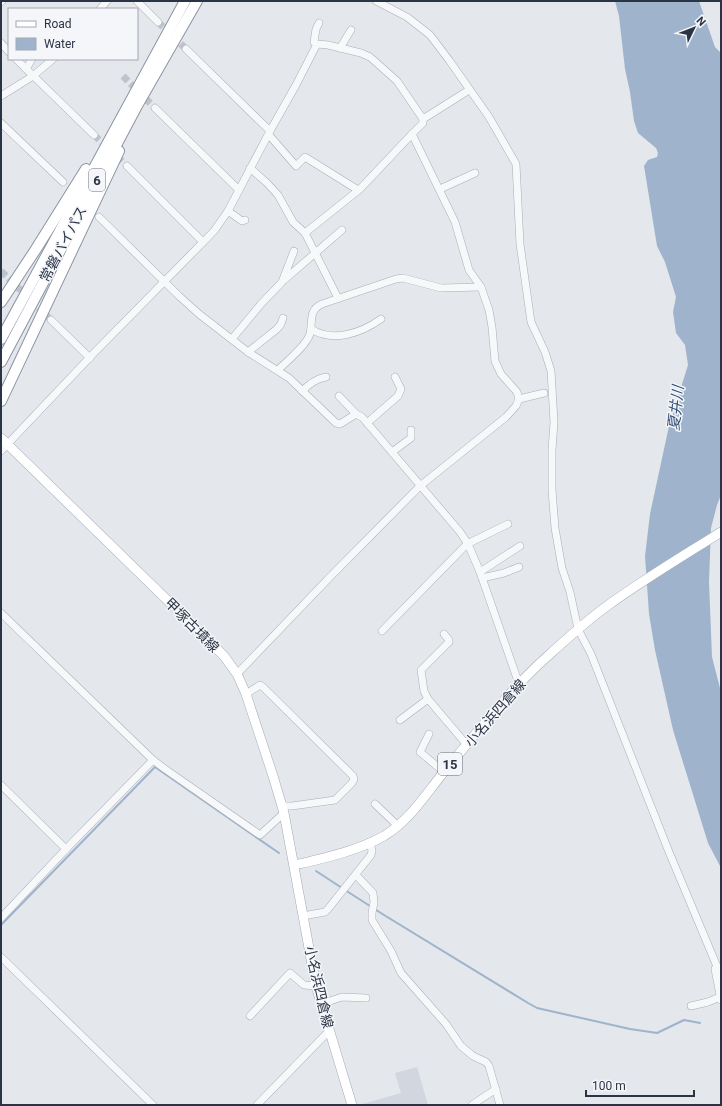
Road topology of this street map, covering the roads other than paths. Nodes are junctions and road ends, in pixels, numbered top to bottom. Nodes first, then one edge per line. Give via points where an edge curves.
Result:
1 (136, 1) edge
2 (185, 1) edge
3 (197, 1) edge
4 (376, 1) edge
5 (158, 22) tunnel mouth
6 (319, 23) dead end
7 (351, 30) dead end
8 (168, 32) junction
9 (314, 42) dead end
10 (340, 48) junction
11 (186, 49) tunnel mouth
12 (17, 60) edge
13 (31, 60) edge
14 (52, 60) edge
15 (26, 70) junction
16 (33, 76) junction
17 (148, 87) junction
18 (469, 90) junction
19 (1, 96) edge
20 (155, 108) tunnel mouth
21 (423, 119) junction
22 (1, 123) edge
23 (270, 133) junction
24 (412, 134) junction
25 (94, 135) tunnel mouth
26 (127, 166) tunnel mouth
27 (250, 168) junction
28 (475, 173) dead end
29 (63, 182) dead end
30 (440, 189) junction
31 (239, 190) junction
32 (358, 190) junction
33 (228, 211) junction
34 (99, 217) dead end
35 (245, 220) dead end
36 (342, 230) dead end
37 (305, 233) junction
38 (203, 242) junction
39 (294, 251) dead end
40 (314, 253) junction
41 (165, 282) junction
42 (282, 282) junction
43 (481, 287) junction
44 (338, 298) junction
45 (1, 302) edge
46 (283, 318) dead end
47 (380, 319) dead end
48 (51, 320) tunnel mouth
49 (310, 329) junction
50 (1, 339) edge
51 (232, 339) junction
52 (248, 352) junction
53 (90, 358) junction
54 (1, 362) edge
55 (278, 370) junction
56 (326, 377) dead end
57 (396, 377) dead end
58 (302, 391) junction
59 (544, 393) dead end
60 (339, 396) dead end
61 (519, 399) junction
62 (1, 401) edge
63 (356, 414) junction
64 (367, 423) junction
65 (411, 430) dead end
66 (3, 444) edge
67 (392, 452) junction
68 (420, 486) junction
69 (508, 524) dead end
70 (721, 532) edge
71 (467, 544) junction
72 (520, 546) dead end
73 (519, 568) dead end
74 (481, 575) junction
75 (1, 613) edge
76 (580, 627) junction
77 (382, 632) dead end
78 (444, 634) dead end
79 (237, 674) junction
80 (519, 684) junction
81 (246, 694) junction
82 (428, 700) junction
83 (400, 720) dead end
84 (429, 734) dead end
85 (467, 744) junction
86 (153, 760) junction
87 (444, 772) junction
88 (1, 785) edge
89 (375, 804) dead end
90 (283, 809) junction
91 (398, 826) junction
92 (370, 842) junction
93 (66, 848) junction
94 (295, 865) junction
95 (356, 875) junction
96 (303, 916) junction
97 (1, 918) edge
98 (1, 957) edge
99 (713, 959) junction
100 (721, 976) edge
101 (316, 986) junction
102 (366, 998) dead end
103 (720, 998) edge
104 (321, 1004) junction
105 (691, 1006) dead end
106 (250, 1016) dead end
107 (329, 1031) junction
108 (496, 1089) junction
109 (152, 1105) edge
110 (257, 1105) edge
111 (352, 1105) edge
112 (472, 1105) edge
113 (500, 1105) edge

1 - 5 street
2 - 8 highway, 常磐バイパス / 6
3 - 17 highway, 常磐バイパス / 6
4 - 18 street via 407,17 430,35
6 - 9 street
7 - 10 street
8 - 45 highway via 152,52 73,190
8 - 50 highway, 常磐バイパス / 6
10 - 21 street via 370,57 397,81
10 - 23 street via 317,44
11 - 23 street
12 - 15 street
13 - 15 street
14 - 16 street
15 - 16 street
16 - 19 street
16 - 25 street
17 - 54 highway, 常磐バイパス / 6
17 - 62 highway via 77,244
18 - 21 street
18 - 76 street via 489,117 516,164 520,244 531,322 551,371 554,422 552,490 555,528 562,568
20 - 31 street
21 - 24 street via 423,123
22 - 29 street
23 - 27 street
23 - 32 street via 296,166 305,158
24 - 30 street
24 - 32 street
26 - 38 street
27 - 31 street
27 - 37 street via 278,195 293,222
28 - 30 street
30 - 43 street via 455,222 469,270
31 - 33 street
32 - 37 street
33 - 35 street via 242,221
33 - 38 street
34 - 41 street
36 - 40 street
37 - 40 street
38 - 41 street
39 - 42 street
40 - 42 street
40 - 44 street
41 - 51 street via 199,314
41 - 53 street
42 - 51 street
43 - 44 street via 441,288 403,278
43 - 61 street via 492,327 494,361
44 - 49 street via 317,306
46 - 52 street via 277,329
47 - 49 street via 365,328 338,336 318,334
48 - 53 street
49 - 55 street via 310,335 304,344
51 - 52 street
52 - 55 street
53 - 66 street
55 - 58 street
56 - 58 street via 317,378
57 - 64 street via 401,389 398,396
58 - 63 street via 336,423 340,424
59 - 61 street
60 - 63 street
61 - 68 street via 506,417
63 - 64 street
64 - 67 street
65 - 67 street via 412,438
66 - 79 main road, 甲塚古墳線 via 196,628 224,656
67 - 68 street
68 - 71 street via 460,532
68 - 79 street
69 - 71 street
70 - 76 main road, 小名浜四倉線 / 15 via 630,590
71 - 74 street
71 - 77 street
72 - 74 street
73 - 74 street via 504,573
74 - 80 street
75 - 86 street
76 - 80 main road, 小名浜四倉線 / 15
76 - 99 street
78 - 82 street via 449,642 421,670
79 - 81 main road, 甲塚古墳線
80 - 85 main road, 小名浜四倉線 / 15
81 - 90 main road, 甲塚古墳線
81 - 90 street via 260,685 263,686 354,779 335,800
82 - 83 street
82 - 85 street
84 - 87 street via 420,752
85 - 87 main road, 小名浜四倉線 / 15
86 - 90 street via 260,835
86 - 93 street
87 - 91 main road, 小名浜四倉線 / 15
88 - 93 street
89 - 91 street
90 - 94 main road, 甲塚古墳線
91 - 92 main road, 小名浜四倉線 / 15
92 - 94 main road, 小名浜四倉線 / 15
92 - 95 street via 371,855
93 - 97 street
94 - 96 main road, 小名浜四倉線
95 - 96 street via 325,912
95 - 108 street via 373,893 374,926 391,951 401,973 446,1024 461,1046 486,1062
96 - 101 main road, 小名浜四倉線
98 - 109 street
99 - 100 street
99 - 103 street
101 - 104 main road, 小名浜四倉線
101 - 106 street via 304,985 290,973
102 - 104 street via 342,997
103 - 105 street
104 - 107 main road, 小名浜四倉線
107 - 110 street
107 - 111 main road, 小名浜四倉線
108 - 112 street
108 - 113 street

